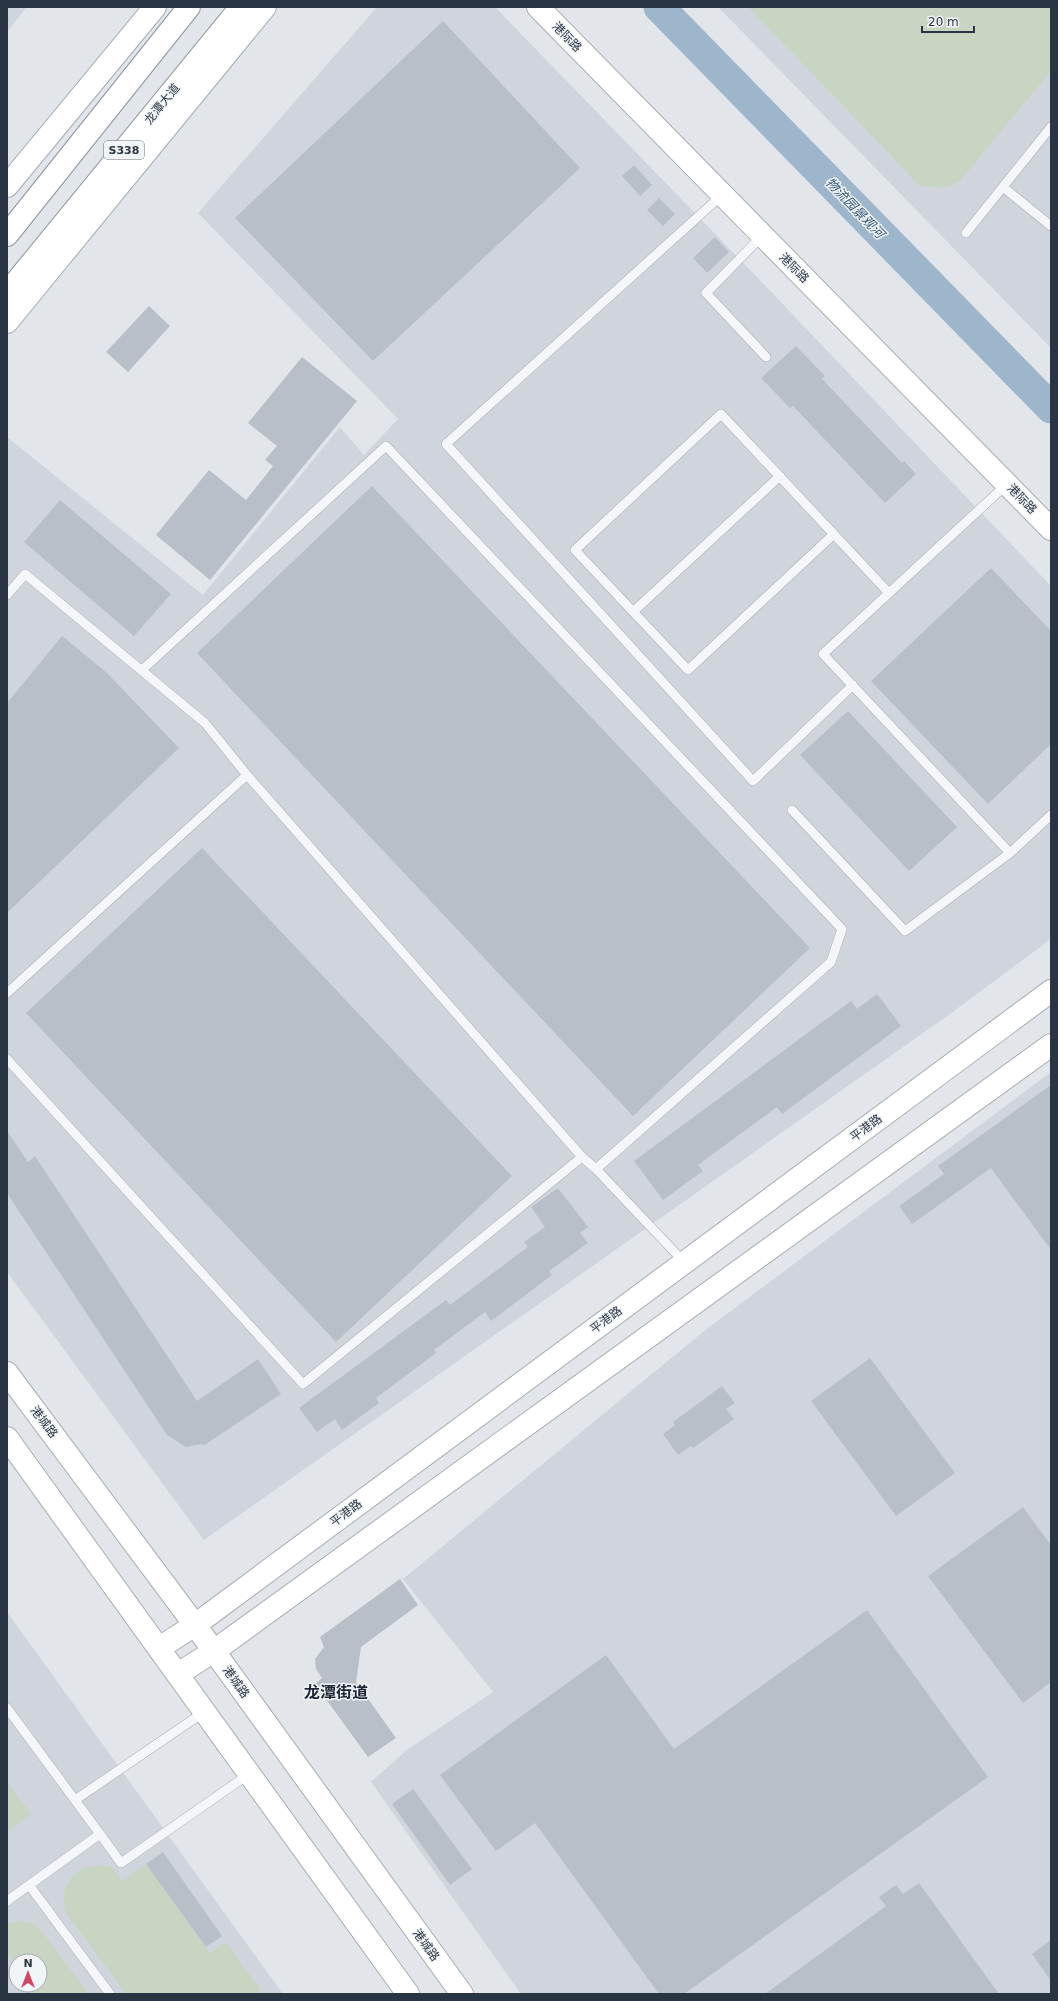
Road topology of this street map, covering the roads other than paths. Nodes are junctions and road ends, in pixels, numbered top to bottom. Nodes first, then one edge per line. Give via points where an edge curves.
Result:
1 (154, 7) edge
2 (189, 7) edge
3 (241, 7) edge
4 (265, 7) edge
5 (538, 7) edge
6 (1051, 127) edge
7 (7, 186) edge
8 (1003, 187) junction
9 (722, 195) junction
10 (1051, 226) edge
11 (966, 233) dead end
12 (7, 235) edge
13 (762, 236) junction
14 (7, 293) edge
15 (7, 322) edge
16 (766, 357) dead end
17 (780, 476) junction
18 (1007, 484) junction
19 (1051, 529) edge
20 (834, 534) junction
21 (889, 593) junction
22 (7, 595) edge
23 (634, 612) junction
24 (142, 670) junction
25 (853, 685) junction
26 (247, 775) junction
27 (792, 810) dead end
28 (1051, 815) edge
29 (1010, 853) junction
30 (1051, 991) edge
31 (7, 993) edge
32 (1051, 1045) edge
33 (7, 1059) edge
34 (582, 1157) junction
35 (596, 1169) junction
36 (684, 1262) junction
37 (7, 1373) edge
38 (7, 1438) edge
39 (195, 1625) junction
40 (159, 1648) junction
41 (214, 1651) junction
42 (178, 1674) junction
43 (7, 1708) edge
44 (204, 1712) junction
45 (250, 1774) junction
46 (75, 1800) junction
47 (100, 1834) junction
48 (29, 1885) junction
49 (7, 1901) edge
50 (110, 1994) edge
51 (408, 1994) edge
52 (462, 1994) edge

1 - 7 main road
2 - 12 main road, S338
3 - 14 main road, 龙潭大道 / S338
4 - 15 main road
5 - 9 main road, 港际路
6 - 8 lane
8 - 10 lane
8 - 11 lane
9 - 13 main road, 港际路
9 - 25 lane via 446,444 753,781
13 - 16 lane via 706,292
13 - 18 main road, 港际路
17 - 20 lane
17 - 23 lane
17 - 23 lane via 721,414 715,419 575,550
18 - 19 main road, 港际路
18 - 21 lane
20 - 21 lane
20 - 23 lane via 688,670
21 - 25 lane via 823,654
22 - 24 lane via 25,574
24 - 26 lane via 205,723
24 - 35 lane via 386,446 842,929 831,962
25 - 29 lane
26 - 31 lane
26 - 34 lane
27 - 29 lane via 905,931
28 - 29 lane
30 - 36 main road, 平港路
32 - 41 main road
33 - 34 lane via 303,1384
34 - 35 lane
35 - 36 lane
36 - 39 main road, 平港路
37 - 39 main road, 港城路
38 - 40 main road
39 - 40 main road, 平港路
39 - 41 main road, 港城路
40 - 42 main road
41 - 42 main road
41 - 52 main road, 港城路
42 - 44 main road
43 - 46 lane
44 - 45 main road
44 - 46 lane
45 - 47 lane via 121,1863
45 - 51 main road
46 - 47 lane
47 - 48 lane
48 - 49 lane
48 - 50 lane

